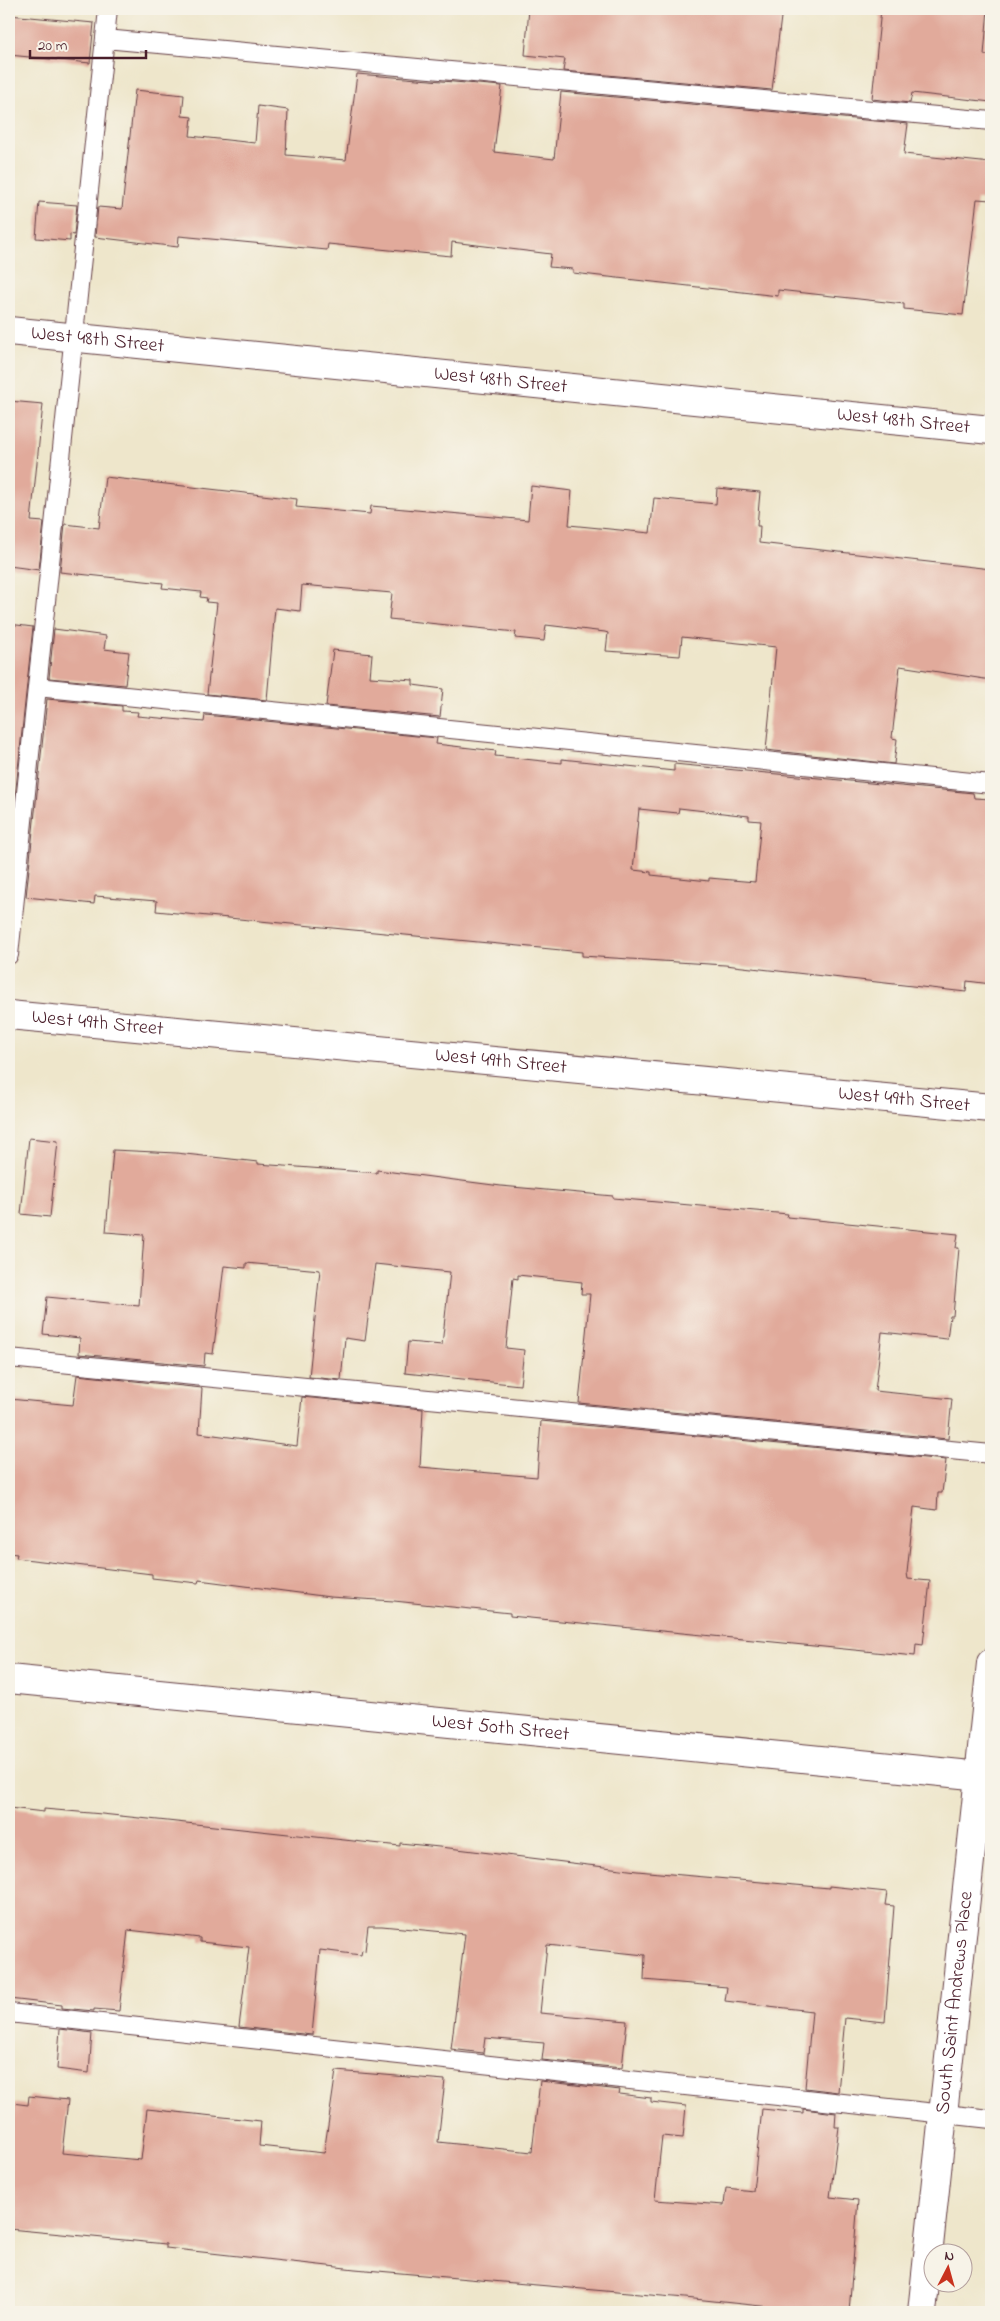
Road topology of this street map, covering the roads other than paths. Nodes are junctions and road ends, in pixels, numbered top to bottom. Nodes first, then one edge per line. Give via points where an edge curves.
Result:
1 (108, 9) edge
2 (105, 39) junction
3 (991, 121) edge
4 (9, 331) edge
5 (74, 338) junction
6 (991, 430) edge
7 (37, 688) junction
8 (991, 784) edge
9 (9, 955) edge
10 (9, 1015) edge
11 (991, 1108) edge
12 (9, 1358) edge
13 (991, 1454) edge
14 (991, 1663) edge
15 (9, 1679) edge
16 (985, 1776) edge
17 (9, 2013) edge
18 (943, 2114) junction
19 (991, 2119) edge
20 (922, 2312) edge

1 - 2 lane
2 - 3 lane
2 - 5 lane
4 - 5 street, West 48th Street
5 - 6 street, West 48th Street
5 - 7 lane
7 - 8 lane
7 - 9 lane
10 - 11 street, West 49th Street
12 - 13 lane
14 - 16 street, South Saint Andrews Place
15 - 16 street, West 50th Street
16 - 18 street, South Saint Andrews Place
17 - 18 lane
18 - 19 lane
18 - 20 street, South Saint Andrews Place

